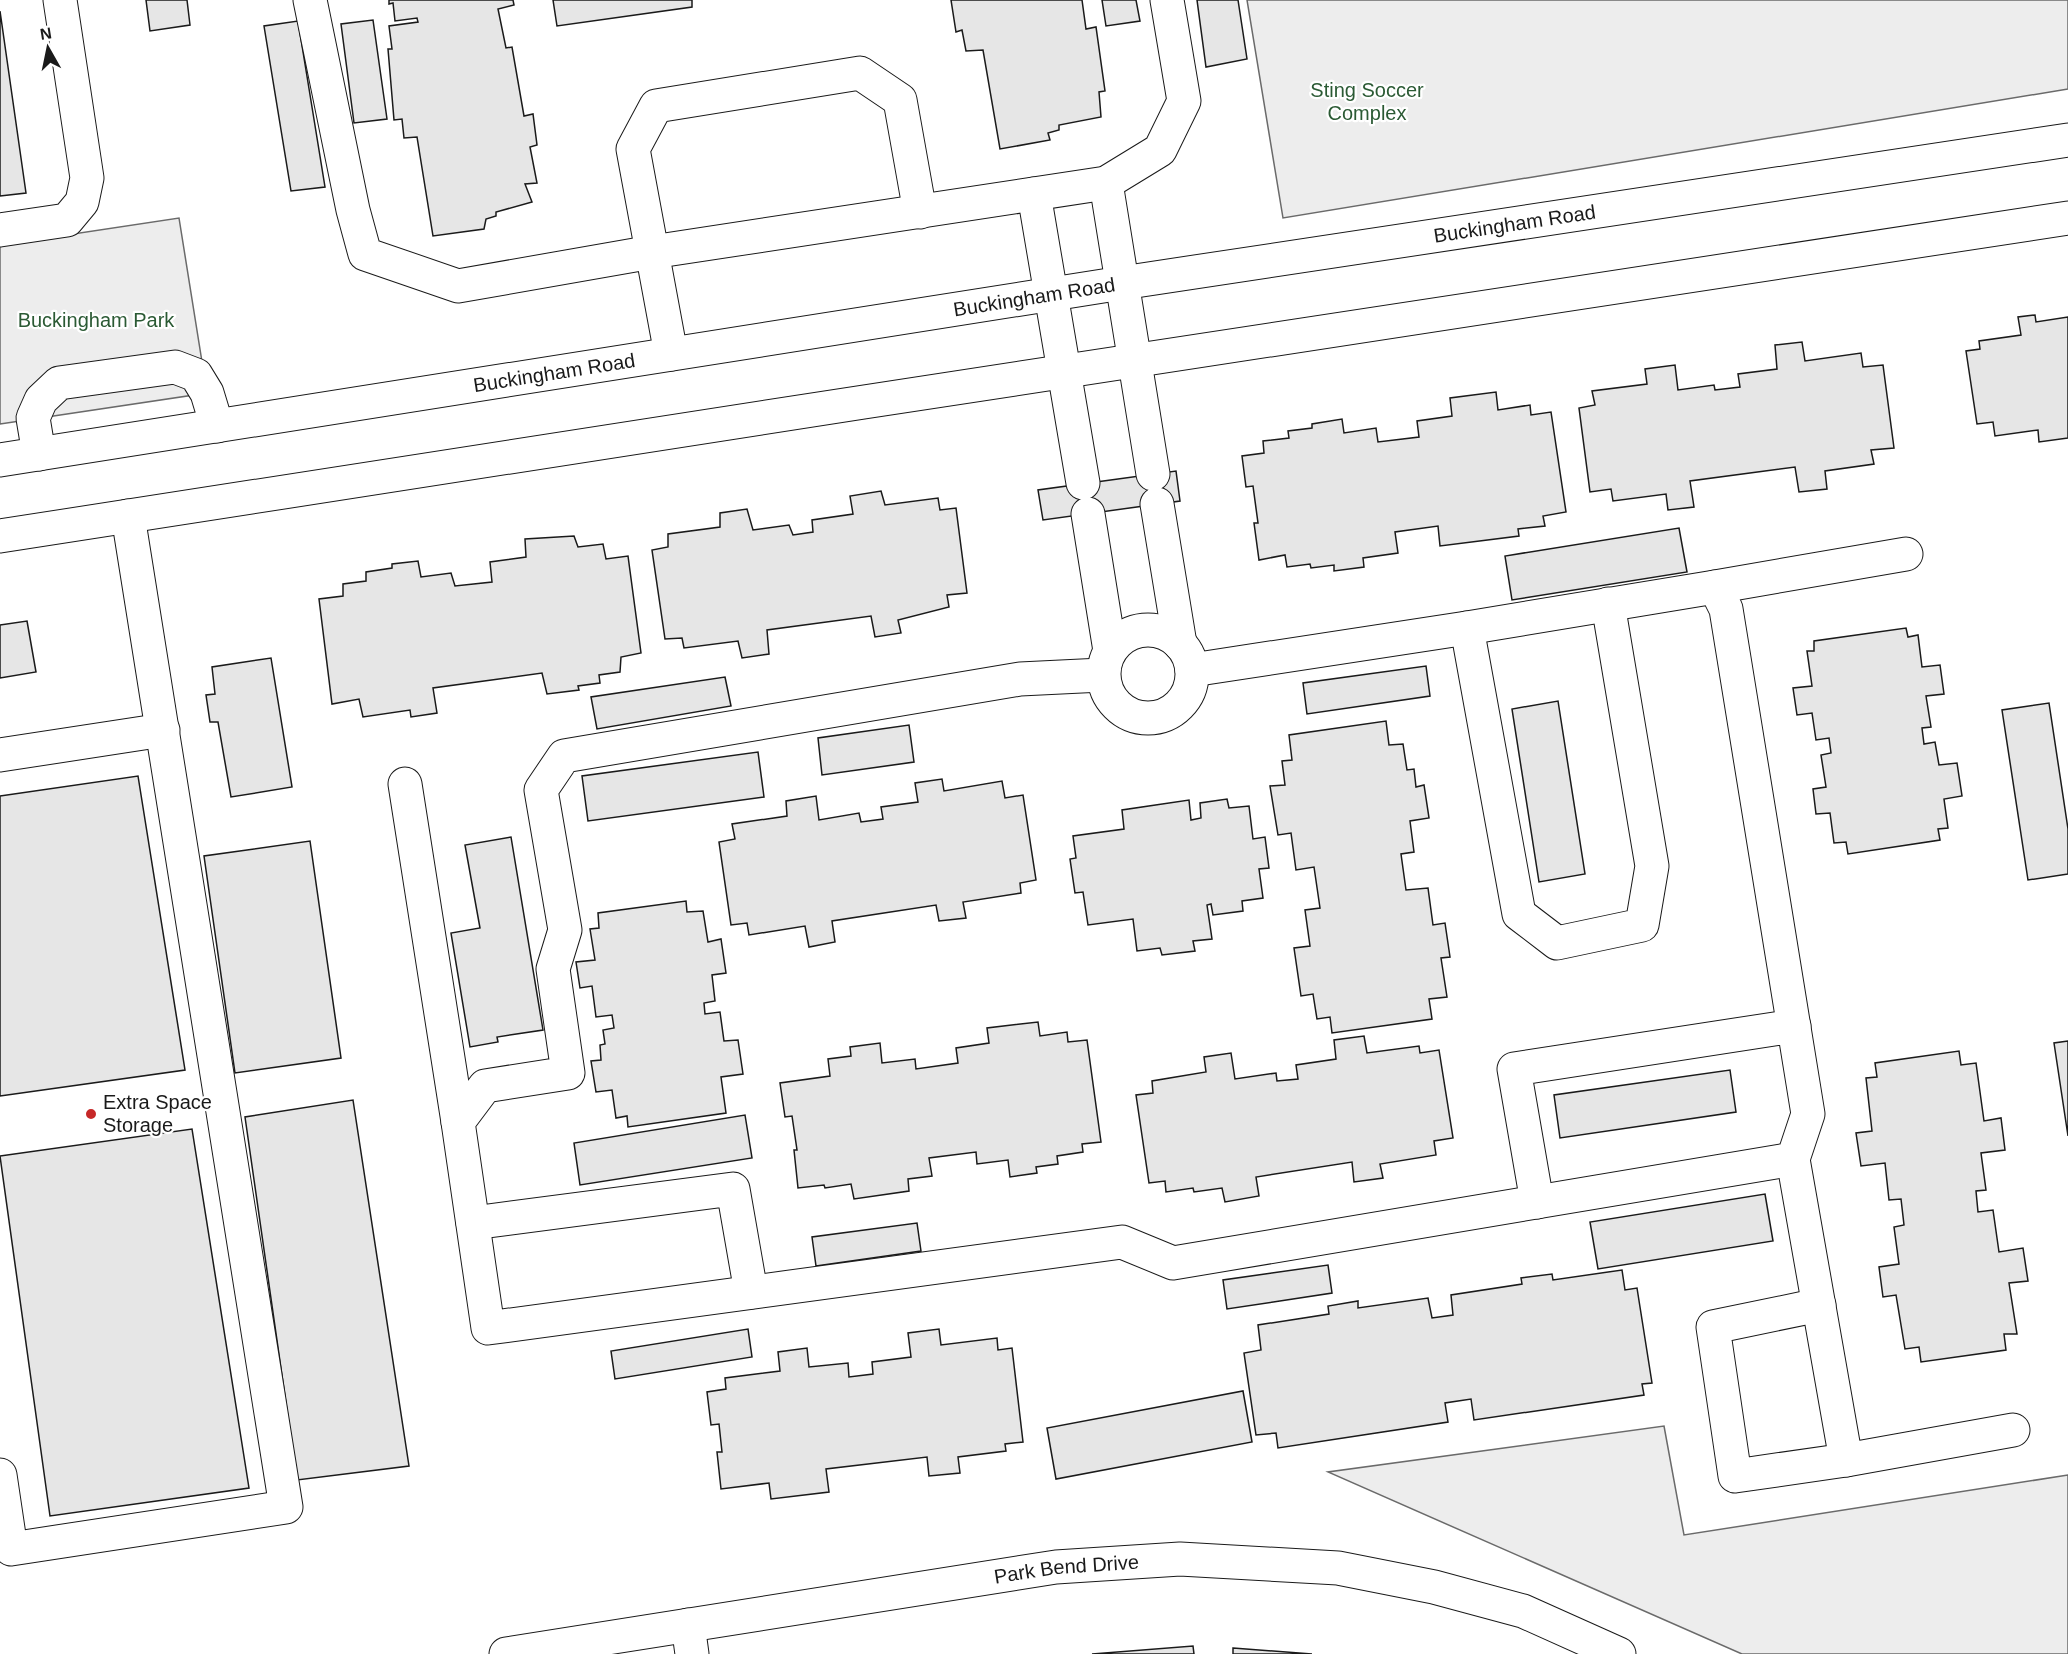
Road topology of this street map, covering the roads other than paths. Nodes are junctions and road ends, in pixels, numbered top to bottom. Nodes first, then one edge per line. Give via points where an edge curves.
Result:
1 (60, 0) edge
2 (310, 0) edge
3 (1167, 0) edge
4 (2068, 140) edge
5 (1106, 183) junction
6 (1034, 194) junction
7 (920, 212) junction
8 (2068, 218) edge
9 (0, 230) edge
10 (652, 252) junction
11 (1122, 283) junction
12 (1052, 294) junction
13 (671, 354) junction
14 (1134, 361) junction
15 (1065, 371) junction
16 (217, 426) junction
17 (39, 454) junction
18 (0, 460) edge
19 (128, 516) junction
20 (0, 536) edge
21 (1905, 554) dead end
22 (1715, 587) junction
23 (1608, 604) junction
24 (1467, 628) junction
25 (1186, 657) junction
26 (1106, 663) junction
27 (163, 730) junction
28 (0, 755) edge
29 (405, 784) dead end
30 (1794, 1026) junction
31 (458, 1122) junction
32 (1793, 1159) junction
33 (1538, 1202) junction
34 (473, 1223) junction
35 (750, 1292) junction
36 (1819, 1305) junction
37 (2013, 1430) dead end
38 (1846, 1460) junction
39 (0, 1475) edge
40 (690, 1640) edge
41 (506, 1654) edge
42 (1619, 1654) edge

1 - 9 street via 87,178 82,202 67,220
2 - 10 street via 365,254 458,286
3 - 5 street via 1184,100 1160,150
4 - 11 street, Buckingham Road
5 - 6 street
5 - 11 street
6 - 7 street
6 - 12 street
7 - 10 street
7 - 10 street via 900,100 860,73 656,106 633,149
8 - 14 street
10 - 13 street
11 - 12 street, Buckingham Road
11 - 14 street
12 - 13 street, Buckingham Road
12 - 15 street
13 - 16 street, Buckingham Road
14 - 15 street
14 - 25 street
15 - 19 street
15 - 26 street
16 - 17 street, Buckingham Road
16 - 17 street via 207,393 196,375 175,367 59,383 41,400 33,418
17 - 18 street, Buckingham Road
19 - 20 street
19 - 27 street
21 - 22 street
22 - 23 street
22 - 30 street via 1726,609
23 - 24 street
23 - 24 street via 1652,866 1642,925 1557,944 1519,914
24 - 25 street
25 - 26 street via 1168,635 1154,630 1139,631 1125,636
25 - 26 street via 1191,684 1186,698 1164,716 1147,719 1130,716 1116,706 1106,692
26 - 31 street via 564,756 541,790 565,930 553,969 568,1072 485,1086
27 - 28 street
27 - 39 street via 286,1507 10,1549
29 - 31 street
30 - 32 street via 1808,1114
30 - 33 street via 1514,1069
31 - 34 street
32 - 33 street
32 - 36 street
33 - 35 street via 1173,1263 1122,1242
34 - 35 street via 733,1189
34 - 35 street via 488,1328
36 - 38 street
36 - 38 street via 1713,1327 1735,1476
37 - 38 street
40 - 41 street, Park Bend Drive
40 - 42 street, Park Bend Drive via 1056,1567 1180,1559 1338,1568 1434,1587 1522,1611

